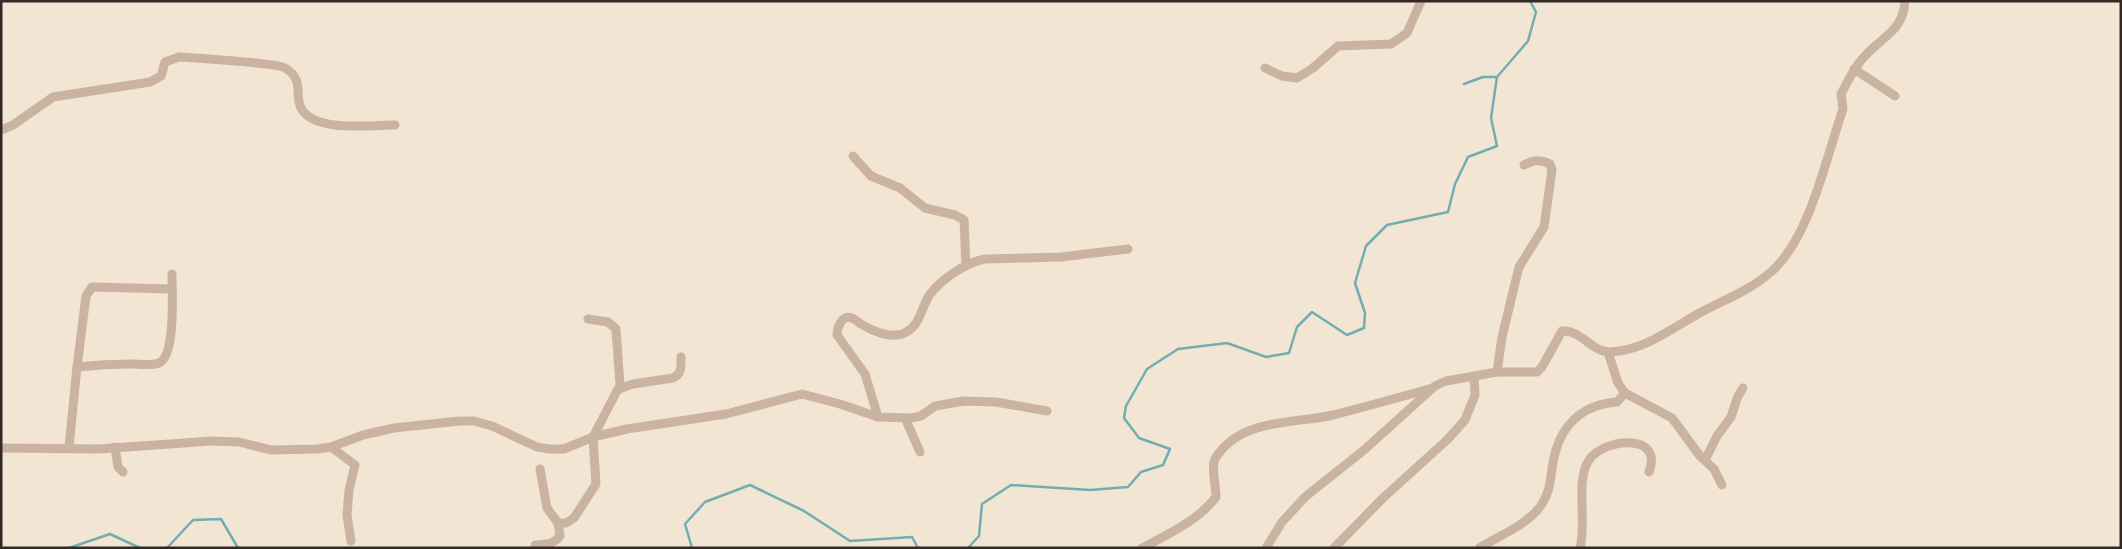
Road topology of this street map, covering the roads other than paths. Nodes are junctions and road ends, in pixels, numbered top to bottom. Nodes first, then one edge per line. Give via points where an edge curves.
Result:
1 (1421, 1) edge
2 (1905, 1) edge
3 (1265, 68) dead end
4 (1854, 69) junction
5 (1895, 96) dead end
6 (395, 125) dead end
7 (1, 130) edge
8 (853, 156) dead end
9 (1524, 166) dead end
10 (1128, 249) dead end
11 (966, 266) junction
12 (172, 274) dead end
13 (172, 289) junction
14 (588, 319) dead end
15 (1608, 352) junction
16 (681, 357) dead end
17 (77, 367) junction
18 (1496, 372) junction
19 (1474, 377) junction
20 (1743, 388) dead end
21 (619, 389) junction
22 (1432, 389) junction
23 (1625, 393) junction
24 (1047, 411) dead end
25 (878, 418) junction
26 (905, 418) junction
27 (593, 437) junction
28 (114, 447) junction
29 (331, 447) junction
30 (1, 448) edge
31 (69, 448) junction
32 (920, 452) dead end
33 (1705, 460) junction
34 (540, 469) dead end
35 (123, 472) dead end
36 (1649, 472) dead end
37 (1722, 485) dead end
38 (558, 523) junction
39 (351, 541) dead end
40 (535, 545) dead end
41 (1142, 548) edge
42 (1266, 548) edge
43 (1334, 548) edge
44 (1480, 548) edge
45 (1580, 548) edge

1 - 3 street via 1406,33 1391,44 1338,46 1297,78 1282,76
2 - 4 street via 1897,28 1881,39
4 - 5 street
4 - 15 street via 1841,94 1843,109 1806,218 1782,262 1763,279 1645,346
6 - 7 street via 337,125 316,121 302,108 297,80 284,67 179,56 166,62 161,76 150,82 53,97
8 - 11 street via 871,176 900,188 925,208 964,220
9 - 18 street via 1534,160 1550,164 1547,212 1544,227 1519,267
10 - 11 street via 1084,256 985,259
11 - 25 street via 931,293 916,324 904,332 893,335 879,332 850,317 839,325 838,338 865,374
12 - 13 street
13 - 17 street via 169,347 164,360 154,364
13 - 17 street via 92,287 86,296
14 - 21 street via 608,322 616,328
15 - 18 street via 1577,335 1562,331 1537,372
15 - 23 street via 1618,383
16 - 21 street via 678,376
17 - 31 street
18 - 19 street
19 - 22 street via 1446,381
19 - 43 street via 1475,394 1465,420
20 - 33 street via 1732,415
21 - 27 street
22 - 41 street via 1331,415 1268,424 1240,435 1223,448 1214,461 1216,497 1211,504 1181,527
22 - 42 street via 1305,497 1282,522
23 - 33 street via 1672,418
23 - 44 street via 1616,402 1599,404 1576,416 1555,452 1551,484 1540,507 1528,519
24 - 26 street via 996,402 964,401 935,406 921,416
25 - 26 street
25 - 27 street via 798,394 726,414
26 - 32 street
27 - 29 street via 564,449 549,449 517,439 492,426 460,421 394,428
27 - 38 street via 594,487 574,518
28 - 29 street via 212,441 240,442 271,450
28 - 31 street
28 - 35 street via 118,467
29 - 39 street via 355,465 348,510
30 - 31 street
33 - 37 street
34 - 38 street via 547,508
36 - 45 street via 1650,455 1636,442 1610,445 1589,459 1584,475
38 - 40 street via 560,536 556,540 550,544

